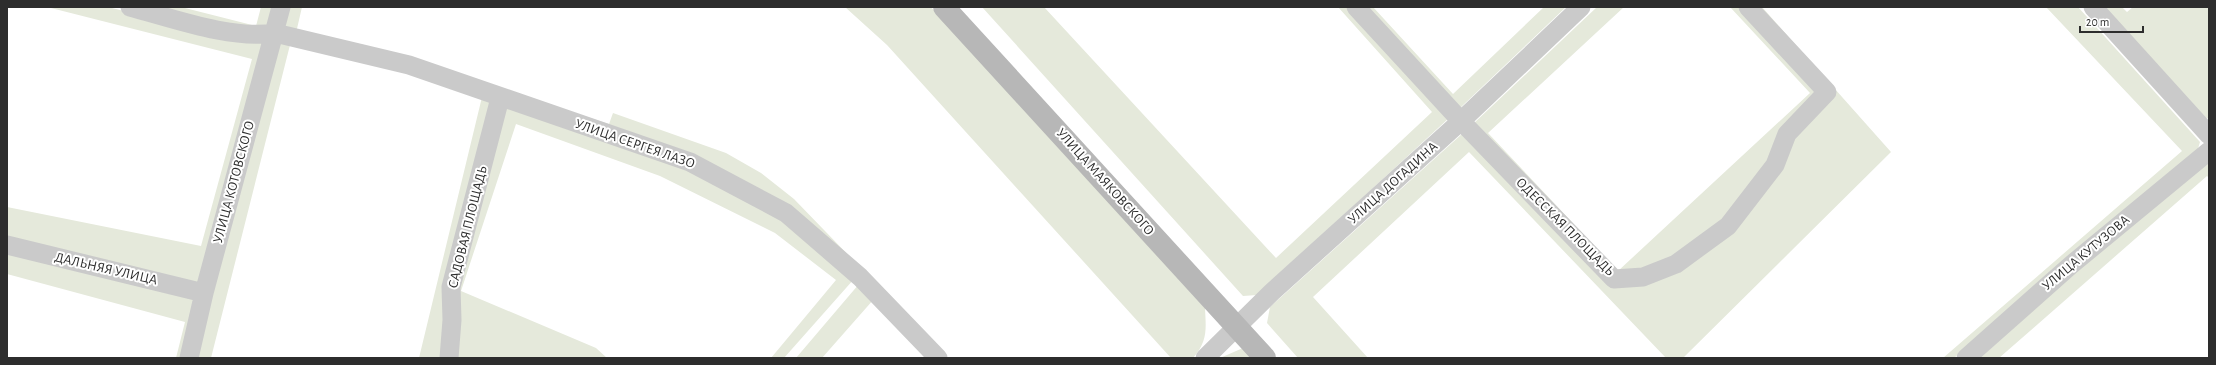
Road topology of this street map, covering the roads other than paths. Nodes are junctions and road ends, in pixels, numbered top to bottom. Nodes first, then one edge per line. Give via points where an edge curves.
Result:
1 (130, 7) edge
2 (282, 7) edge
3 (944, 7) edge
4 (1356, 7) edge
5 (1581, 7) edge
6 (1748, 7) edge
7 (2093, 7) edge
8 (275, 33) junction
9 (500, 98) junction
10 (1461, 121) junction
11 (2209, 138) edge
12 (7, 245) edge
13 (204, 293) junction
14 (1237, 328) junction
15 (189, 358) edge
16 (449, 358) edge
17 (938, 358) edge
18 (1205, 358) edge
19 (1265, 358) edge
20 (1966, 358) edge

1 - 8 street via 224,31 258,36
2 - 8 street, УЛИЦА КОТОВСКОГО
3 - 14 main road, УЛИЦА МАЯКОВСКОГО
4 - 10 street
5 - 10 street, УЛИЦА ДОГАДИНА
6 - 10 street, ОДЕССКАЯ ПЛОЩАДЬ via 1828,92 1787,134 1775,165 1728,226 1676,264 1643,277 1614,279
7 - 11 street
8 - 9 street, УЛИЦА СЕРГЕЯ ЛАЗО via 409,65
8 - 13 street, УЛИЦА КОТОВСКОГО
9 - 16 street, САДОВАЯ ПЛОЩАДЬ via 452,287
9 - 17 street, УЛИЦА СЕРГЕЯ ЛАЗО via 690,162 786,213 860,277
10 - 14 street, УЛИЦА ДОГАДИНА via 1272,292
11 - 20 street, УЛИЦА КУТУЗОВА
12 - 13 street, ДАЛЬНЯЯ УЛИЦА
13 - 15 street, УЛИЦА КОТОВСКОГО
14 - 18 street, УЛИЦА ДОГАДИНА
14 - 19 main road, УЛИЦА МАЯКОВСКОГО

